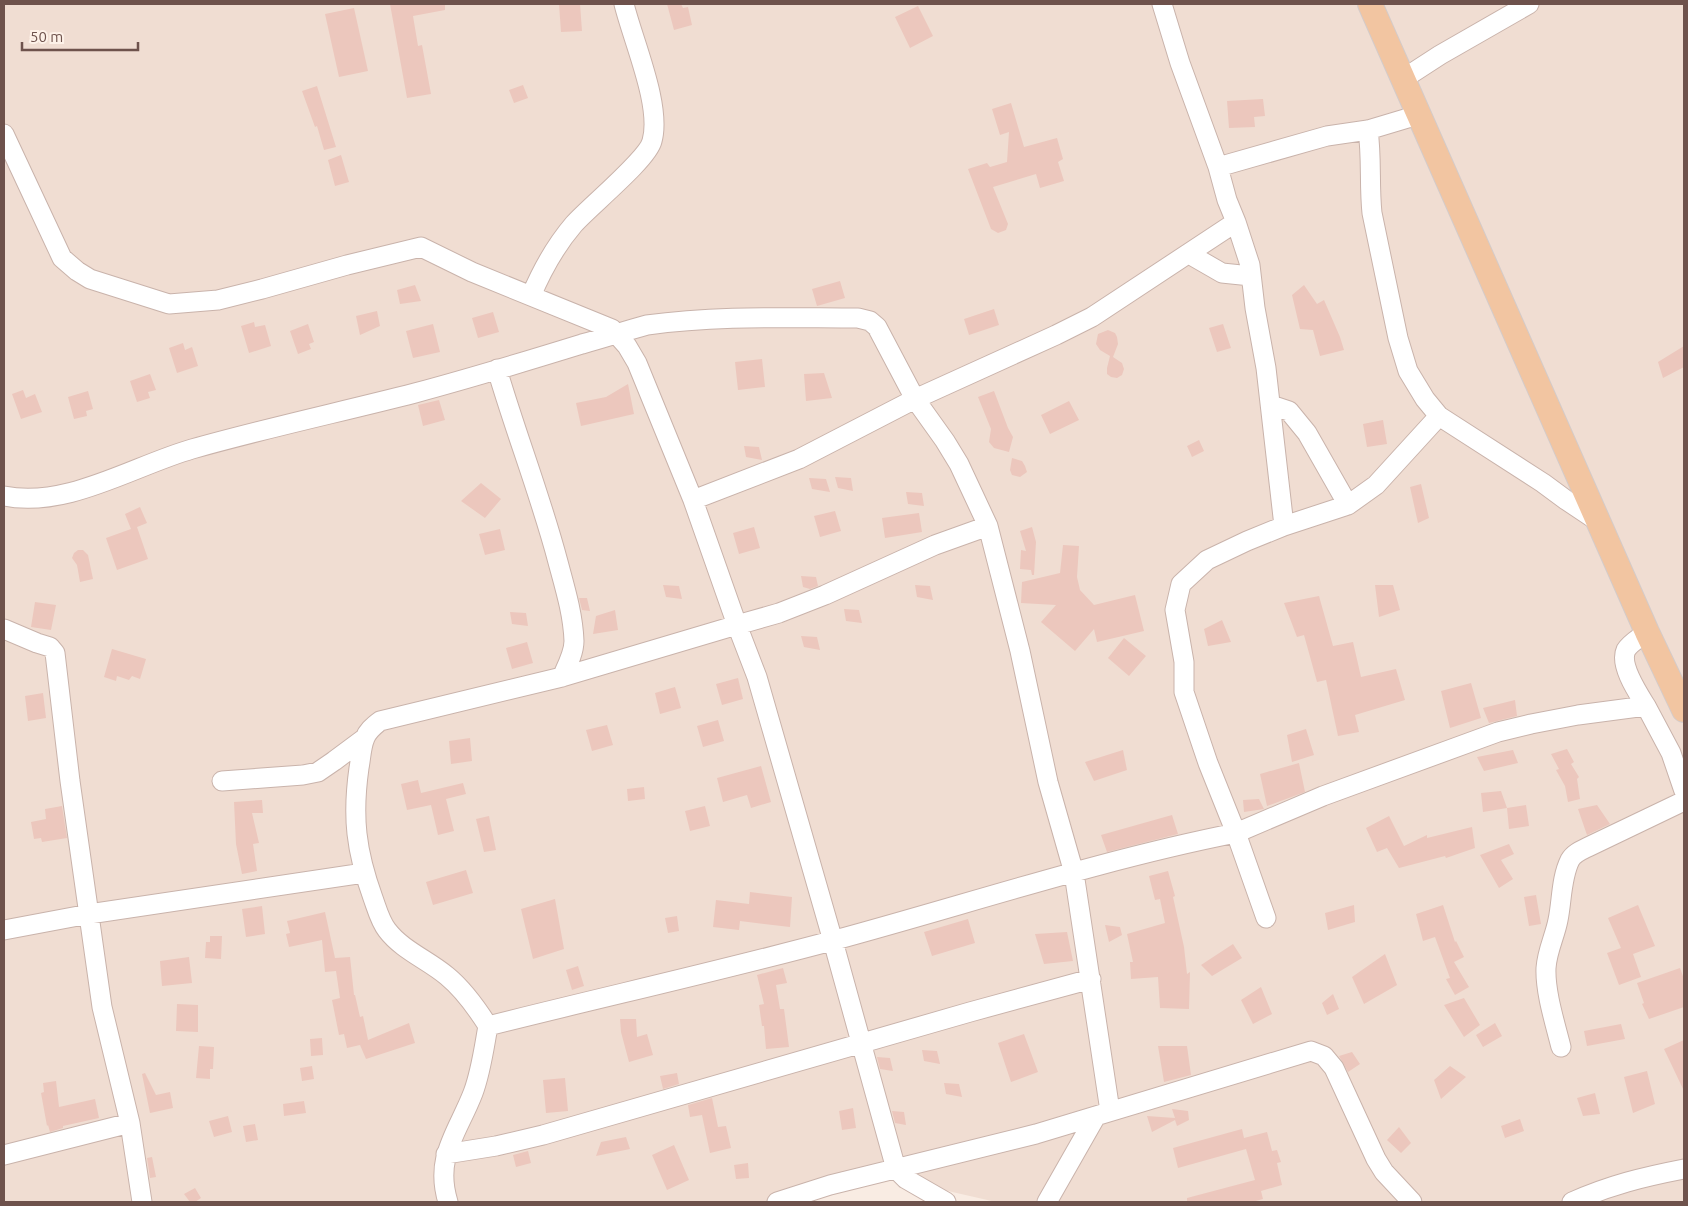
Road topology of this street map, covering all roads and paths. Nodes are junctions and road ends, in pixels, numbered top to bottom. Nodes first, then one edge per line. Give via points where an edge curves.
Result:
1 (624, 4) edge
2 (1162, 4) edge
3 (1370, 4) edge
4 (1529, 4) edge
5 (1403, 79) junction
6 (1418, 115) junction
7 (1368, 130) junction
8 (4, 134) edge
9 (1218, 167) junction
10 (1236, 222) junction
11 (1189, 254) junction
12 (1251, 276) junction
13 (531, 296) junction
14 (617, 334) junction
15 (497, 369) junction
16 (915, 399) junction
17 (1271, 405) junction
18 (1439, 416) junction
19 (4, 496) edge
20 (693, 500) junction
21 (1348, 505) junction
22 (1599, 522) junction
23 (988, 526) junction
24 (1284, 526) junction
25 (737, 625) junction
26 (4, 629) edge
27 (1647, 632) junction
28 (562, 677) junction
29 (1646, 706) junction
30 (1684, 710) edge
31 (365, 738) junction
32 (222, 781) dead end
33 (1684, 791) edge
34 (1684, 801) edge
35 (1236, 833) junction
36 (364, 873) junction
37 (1074, 873) junction
38 (89, 914) junction
39 (1266, 918) dead end
40 (4, 930) edge
41 (833, 941) junction
42 (1091, 979) junction
43 (488, 1026) junction
44 (861, 1045) junction
45 (1561, 1047) dead end
46 (1103, 1113) junction
47 (130, 1123) junction
48 (446, 1154) junction
49 (4, 1155) edge
50 (896, 1169) junction
51 (1684, 1169) edge
52 (142, 1202) edge
53 (448, 1202) edge
54 (777, 1202) edge
55 (946, 1202) edge
56 (1047, 1202) edge
57 (1412, 1202) edge
58 (1572, 1202) edge

1 - 13 street via 652,101 652,142 641,159 574,225 555,250
2 - 9 street
3 - 5 main road
4 - 5 street
5 - 6 main road
6 - 7 street
6 - 22 main road
7 - 9 street via 1327,136
7 - 18 street via 1372,213 1398,338 1408,371
8 - 13 street via 62,258 90,278 168,304 218,300 421,247
9 - 10 street
10 - 11 street
10 - 12 street
11 - 12 street via 1222,274
11 - 16 street via 1092,317
12 - 17 street
13 - 14 street via 606,326
14 - 15 street
14 - 16 street via 647,325 684,322 858,318 877,327
14 - 20 street via 637,363
15 - 19 street via 180,453 63,494 30,499
15 - 28 street via 546,516 571,614 574,643
16 - 20 street via 799,459
16 - 23 street via 950,448
17 - 21 street via 1289,411 1307,433
17 - 24 street
18 - 21 street via 1376,485
18 - 22 street
20 - 25 street
21 - 24 street
22 - 27 main road
23 - 25 street via 935,545 779,613
23 - 37 street via 1020,651 1048,782
24 - 35 street via 1207,560 1181,584 1175,603 1187,704
25 - 28 street
25 - 41 street via 757,677
26 - 38 street via 50,647 55,653
27 - 29 street via 1626,651 1625,661
27 - 30 main road
28 - 31 street via 380,721
29 - 33 street via 1670,753
29 - 35 street via 1550,720 1498,732 1323,796
31 - 32 street via 318,772
31 - 36 street via 356,794 358,851
34 - 45 street via 1576,853 1570,860 1546,969
35 - 37 street
35 - 39 street
36 - 38 street
36 - 43 street via 386,929 446,975 472,1001
37 - 41 street
37 - 42 street
38 - 40 street
38 - 47 street via 102,1007
41 - 43 street
41 - 44 street
42 - 44 street
42 - 46 street
43 - 48 street via 473,1093
44 - 48 street via 543,1135
44 - 50 street
46 - 50 street via 1036,1134
46 - 56 street
46 - 57 street via 1315,1052 1324,1056 1334,1068 1376,1159
47 - 49 street
47 - 52 street
48 - 53 street via 444,1181
50 - 54 street
50 - 55 street via 906,1179
51 - 58 street via 1636,1178

